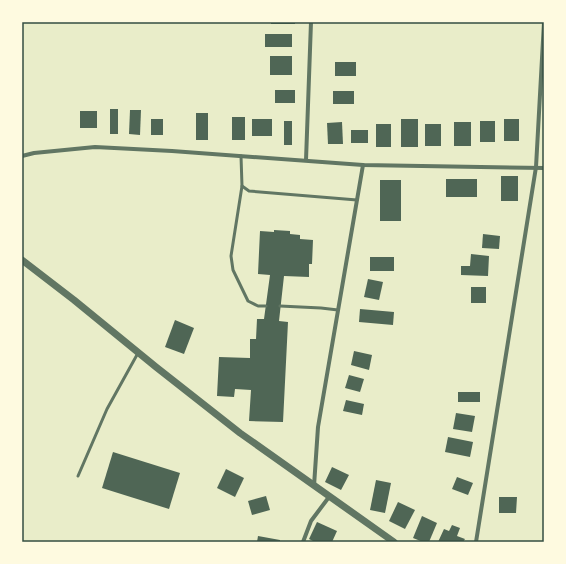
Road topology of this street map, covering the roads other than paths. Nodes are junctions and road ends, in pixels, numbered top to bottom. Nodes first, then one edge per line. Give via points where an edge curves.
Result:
1 (311, 22) edge
2 (544, 22) edge
3 (22, 156) edge
4 (241, 156) junction
5 (306, 160) junction
6 (363, 165) junction
7 (536, 167) junction
8 (544, 168) edge
9 (242, 186) junction
10 (357, 200) junction
11 (22, 260) edge
12 (266, 306) dead end
13 (280, 306) dead end
14 (338, 310) junction
15 (138, 353) junction
16 (78, 476) dead end
17 (314, 486) junction
18 (329, 497) junction
19 (303, 542) edge
20 (394, 542) edge
21 (476, 542) edge

1 - 5 street
2 - 7 street
3 - 4 street via 95,147
4 - 5 street
4 - 9 lane
5 - 6 street
6 - 7 street
6 - 10 street
7 - 8 street
7 - 21 street
9 - 10 lane via 249,191
9 - 12 lane via 231,256 233,270 248,301 258,306
10 - 14 street
11 - 15 street
13 - 14 lane
14 - 17 street via 318,426
15 - 16 lane via 107,409
15 - 17 street via 240,433
17 - 18 street
18 - 19 street via 311,521
18 - 20 street

